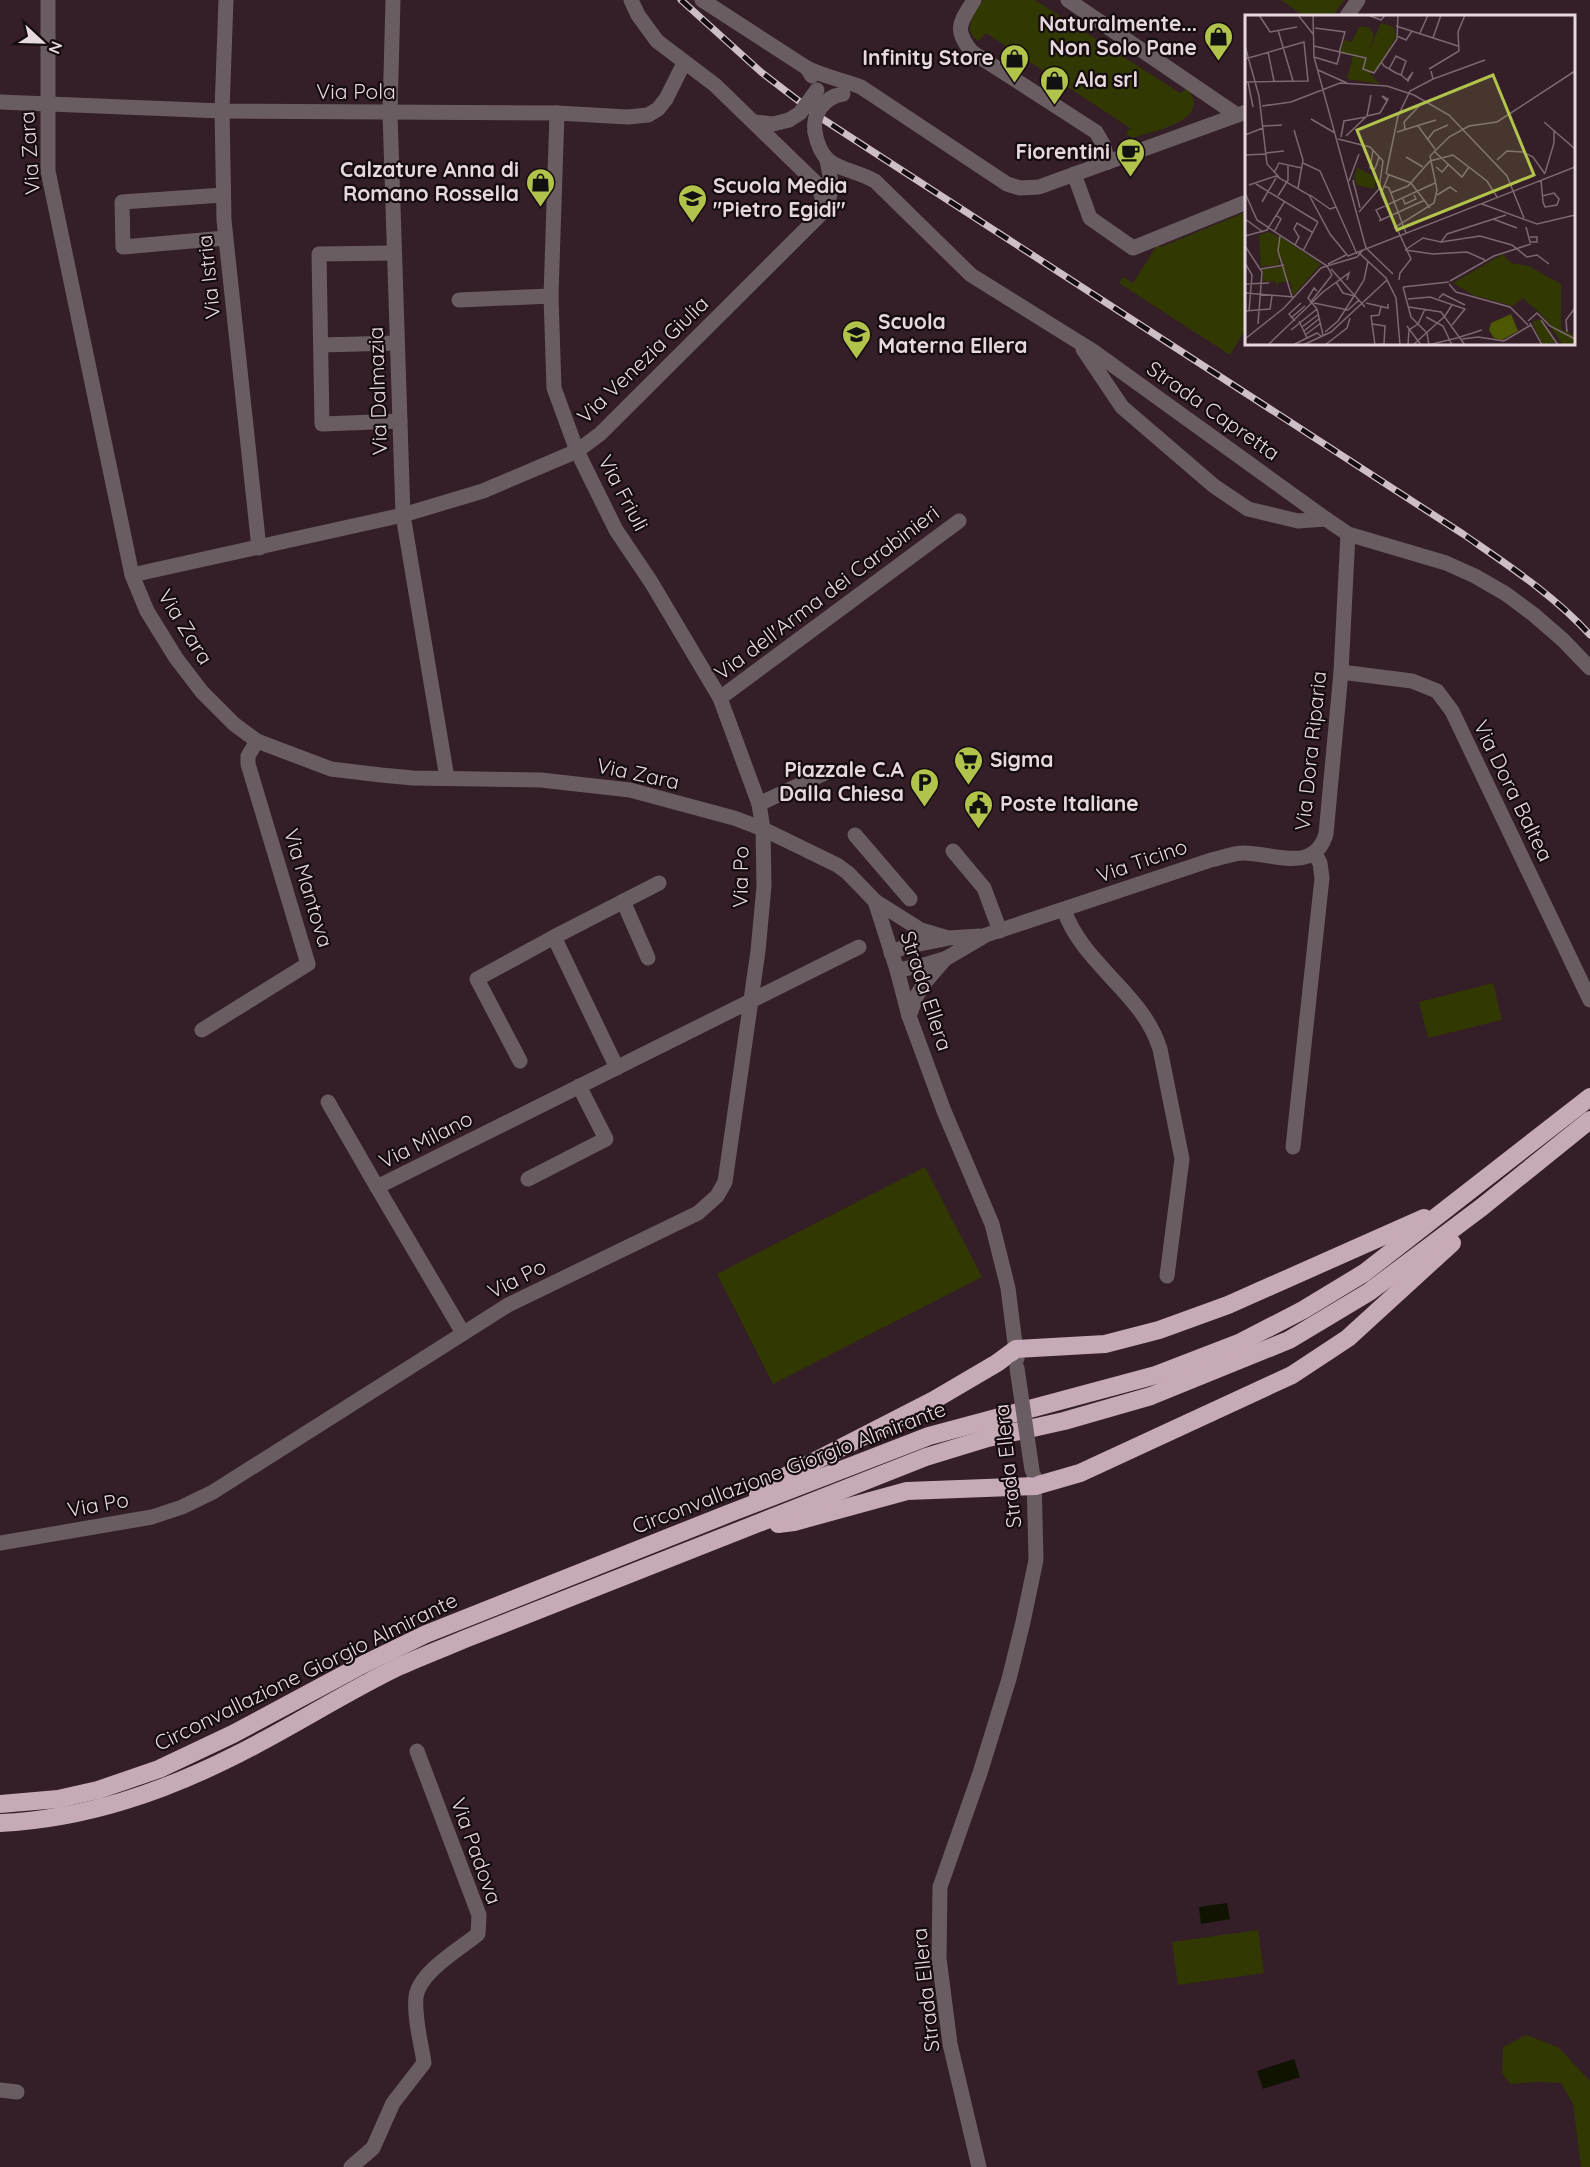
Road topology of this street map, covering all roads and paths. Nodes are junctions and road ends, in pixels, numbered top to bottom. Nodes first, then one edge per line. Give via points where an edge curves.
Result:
1 (48, 0) edge
2 (226, 0) edge
3 (393, 0) edge
4 (631, 0) edge
5 (702, 0) edge
6 (974, 0) edge
7 (1068, 0) edge
8 (1358, 0) edge
9 (1348, 15) edge
10 (684, 63) junction
11 (807, 68) junction
12 (841, 88) junction
13 (817, 90) junction
14 (0, 102) edge
15 (47, 103) junction
16 (819, 110) junction
17 (222, 111) junction
18 (390, 113) junction
19 (557, 113) junction
20 (1242, 114) edge
21 (756, 122) junction
22 (827, 160) junction
23 (1108, 162) junction
24 (1074, 174) junction
25 (223, 195) junction
26 (1244, 203) dead end
27 (825, 207) junction
28 (225, 238) junction
29 (394, 253) junction
30 (551, 296) junction
31 (459, 300) dead end
32 (1078, 342) junction
33 (398, 343) junction
34 (321, 345) junction
35 (400, 421) junction
36 (576, 452) junction
37 (403, 515) junction
38 (1326, 519) junction
39 (959, 521) dead end
40 (1348, 534) junction
41 (259, 548) junction
42 (132, 575) junction
43 (1590, 668) edge
44 (1341, 672) junction
45 (720, 699) junction
46 (257, 741) junction
47 (825, 772) dead end
48 (447, 778) junction
49 (759, 804) junction
50 (763, 828) junction
51 (855, 835) dead end
52 (953, 851) dead end
53 (1315, 854) junction
54 (659, 883) dead end
55 (910, 899) dead end
56 (623, 901) junction
57 (875, 901) junction
58 (1064, 910) junction
59 (993, 933) junction
60 (554, 937) junction
61 (948, 938) junction
62 (859, 947) dead end
63 (891, 953) junction
64 (648, 958) dead end
65 (945, 959) junction
66 (897, 970) junction
67 (1590, 1000) edge
68 (750, 1001) junction
69 (909, 1016) junction
70 (202, 1030) dead end
71 (519, 1061) dead end
72 (617, 1068) junction
73 (579, 1086) junction
74 (1590, 1097) edge
75 (328, 1102) dead end
76 (1590, 1120) edge
77 (1293, 1147) dead end
78 (528, 1179) dead end
79 (377, 1187) junction
80 (1455, 1203) junction
81 (1482, 1208) junction
82 (1167, 1276) dead end
83 (463, 1333) junction
84 (1016, 1349) junction
85 (1034, 1478) junction
86 (730, 1513) junction
87 (745, 1528) junction
88 (0, 1543) edge
89 (417, 1751) dead end
90 (0, 1804) edge
91 (0, 1823) edge
92 (0, 2090) edge
93 (17, 2092) dead end
94 (351, 2167) edge
95 (979, 2167) edge

1 - 15 street, Via Zara
2 - 17 street, Via Istria
3 - 18 street, Via Dalmazia
4 - 10 street via 657,41
5 - 11 street
6 - 23 street via 959,32 972,52 1096,132
7 - 20 street
8 - 9 street
10 - 19 street, Via Pola via 666,99 648,115
10 - 21 street
11 - 12 street
11 - 13 street
12 - 13 street via 828,82
12 - 16 street, bridge
12 - 24 street via 882,103 1007,184 1039,187
13 - 16 street, bridge
13 - 21 street, bridge via 800,113 789,120 773,124
14 - 15 street, Via Pola
15 - 17 street, Via Pola
15 - 42 street, Via Zara via 48,171
16 - 22 street, bridge via 815,132
17 - 18 street, Via Pola
17 - 25 street, Via Istria
18 - 19 street, Via Pola
18 - 29 street, Via Dalmazia
19 - 30 street, Via Friuli
20 - 23 street
21 - 27 street via 818,185
22 - 27 street via 832,187
22 - 32 street, Strada Capretta via 875,181 971,275
23 - 24 street
24 - 26 street via 1090,218 1133,248
25 - 28 street, Via Istria
25 - 28 street via 122,202 123,247
27 - 36 street, Via Venezia Giulia via 600,434
28 - 41 street, Via Istria
29 - 33 street, Via Dalmazia
29 - 34 street via 319,254
30 - 31 street
30 - 36 street, Via Friuli via 554,388
32 - 38 street, Strada Capretta
32 - 38 street via 1122,407 1214,486 1248,509 1298,521
33 - 34 street
33 - 35 street, Via Dalmazia
34 - 35 street via 322,424
35 - 37 street, Via Dalmazia
36 - 37 street, Via Venezia Giulia via 483,491
36 - 45 street, Via Friuli via 616,530
37 - 41 street, Via Venezia Giulia
37 - 48 street, Via Dalmazia
38 - 40 street, Strada Capretta
39 - 45 street, Via dell'Arma dei Carabinieri
40 - 43 street, Strada Capretta via 1446,563 1475,576 1533,614
40 - 44 street, Via Dora Riparia
41 - 42 street, Via Venezia Giulia
42 - 46 street, Via Zara via 147,610 176,658 202,692
44 - 53 street, Via Dora Riparia via 1326,834
44 - 67 street, Via Dora Baltea via 1412,681 1437,691 1452,711
45 - 49 street, Via Friuli
46 - 48 street, Via Zara via 331,769
46 - 70 street, Via Mantova via 248,764 308,964
47 - 49 street
48 - 50 street, Via Zara via 541,780 630,790
49 - 50 street, Via Friuli
50 - 57 street, Strada Ellera via 837,865
50 - 68 street, Via Po via 764,886
51 - 55 street
52 - 59 street via 984,888
53 - 58 street, Via Ticino via 1297,858 1243,853 1225,857
53 - 77 street, Via Dora Riparia via 1322,878
54 - 56 street
56 - 60 street
56 - 64 street
57 - 61 street via 921,930
57 - 63 street, Strada Ellera
58 - 59 street, Via Ticino
58 - 82 street via 1082,946 1142,1011 1155,1034 1165,1068 1182,1159
59 - 61 street
59 - 65 street
60 - 71 street via 477,979
60 - 72 street
61 - 63 street
62 - 68 street, Via Milano
63 - 66 street, Strada Ellera
65 - 66 street
65 - 69 street via 926,981
66 - 69 street, Strada Ellera
68 - 72 street, Via Milano
68 - 83 street, Via Po via 728,1166 717,1196 698,1213 508,1305
69 - 84 street, Strada Ellera via 992,1224 1008,1288
72 - 73 street, Via Milano
73 - 78 street via 606,1139
73 - 79 street, Via Milano
74 - 80 highway, Circonvallazione Giorgio Almirante
75 - 79 street
76 - 81 highway, Circonvallazione Giorgio Almirante
79 - 83 street, Via Milano
80 - 84 highway via 1228,1305 1159,1330 1105,1344
80 - 86 highway, Circonvallazione Giorgio Almirante via 1364,1273 1239,1343 1156,1376 929,1436
81 - 85 highway via 1466,1231 1347,1338 1292,1376 1080,1473
81 - 87 highway, Circonvallazione Giorgio Almirante via 1369,1292 1279,1344 1151,1396 926,1457
83 - 88 street, Via Po via 235,1478 182,1507 152,1517
84 - 85 street, Strada Ellera, bridge
84 - 86 highway via 934,1400 780,1479
85 - 87 highway via 907,1491 794,1522
85 - 95 street, Strada Ellera via 1036,1560 1021,1633 980,1773 940,1887 939,1958 950,2044
86 - 90 highway, Circonvallazione Giorgio Almirante via 426,1634 159,1769 58,1799
87 - 91 highway, Circonvallazione Giorgio Almirante via 397,1668 237,1754 139,1797 89,1811
89 - 94 street, Via Padova via 479,1915 477,1934 423,1980 416,1995 424,2062 393,2103 373,2148
92 - 93 street

